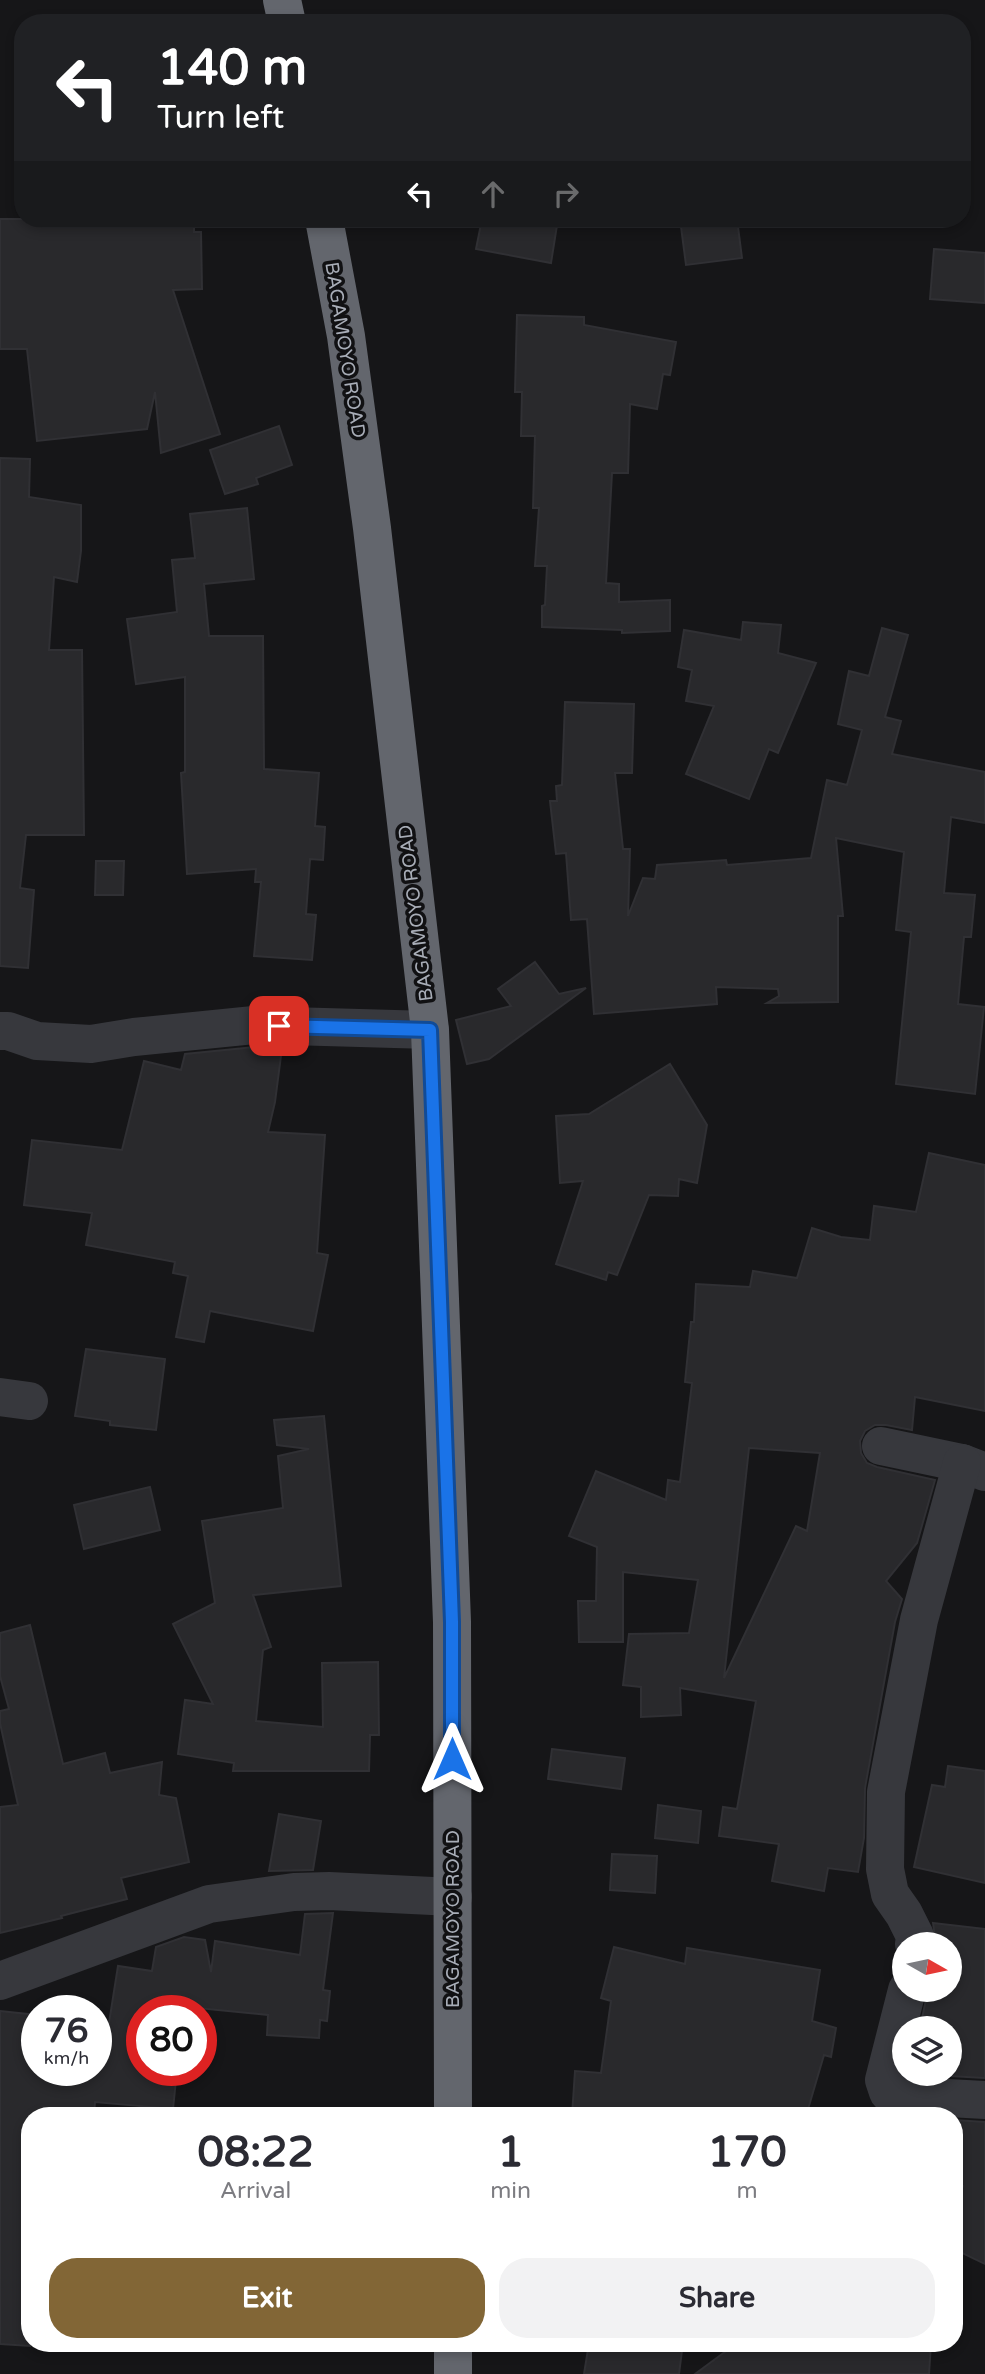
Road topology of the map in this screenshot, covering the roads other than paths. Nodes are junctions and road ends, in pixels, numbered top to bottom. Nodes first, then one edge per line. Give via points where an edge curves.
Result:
1 (326, 228) edge
2 (430, 1030) junction
3 (0, 1031) edge
4 (881, 1446) dead end
5 (974, 1468) edge
6 (453, 1897) junction
7 (913, 1932) edge
8 (0, 1980) edge
9 (904, 2002) edge
10 (985, 2099) edge
11 (453, 2107) edge
12 (453, 2352) edge
13 (453, 2374) edge

1 - 2 highway, BAGAMOYO ROAD via 346,336 370,514
2 - 3 street via 254,1025 91,1044 37,1041
2 - 6 highway, BAGAMOYO ROAD via 452,1622
4 - 5 street
5 - 7 street via 919,1620 886,1792 885,1869 890,1894
6 - 8 street via 306,1891 209,1904
6 - 11 highway, BAGAMOYO ROAD
9 - 10 street via 884,2080 888,2092
12 - 13 highway

